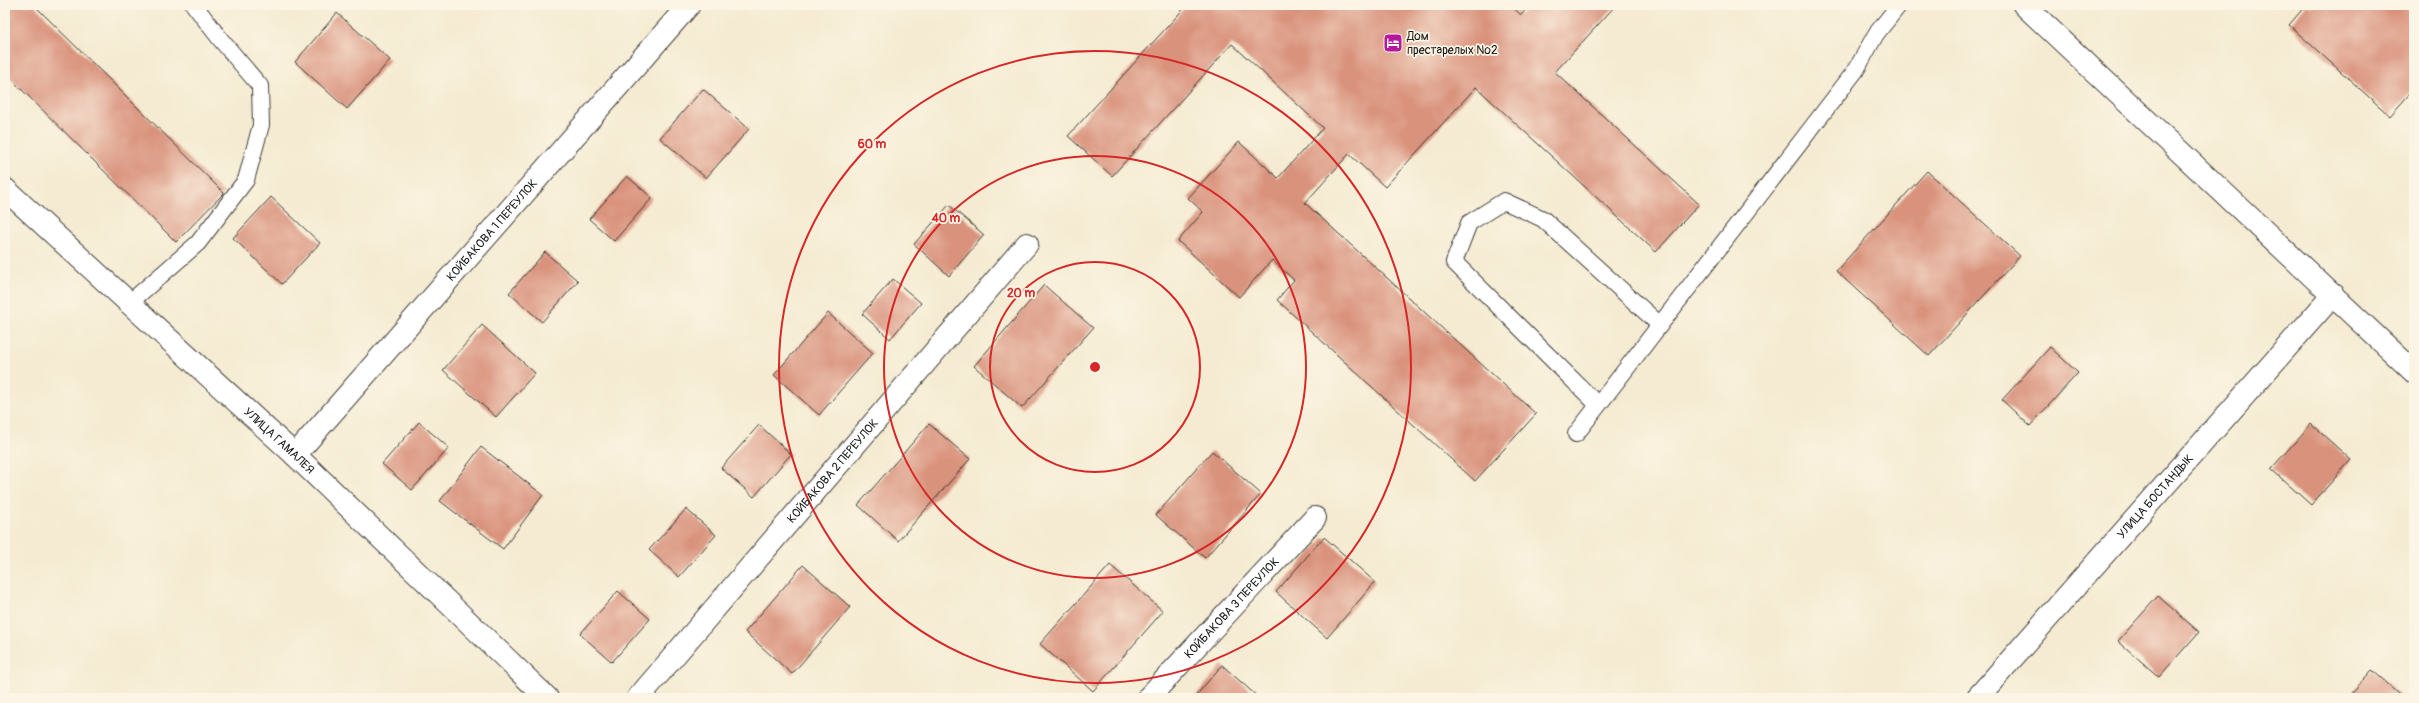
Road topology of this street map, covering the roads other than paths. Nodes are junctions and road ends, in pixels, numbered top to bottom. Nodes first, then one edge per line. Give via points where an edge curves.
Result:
1 (194, 5) edge
2 (690, 5) edge
3 (1898, 5) edge
4 (2024, 5) edge
5 (5, 189) edge
6 (1027, 244) dead end
7 (2333, 296) junction
8 (128, 304) junction
9 (1660, 325) junction
10 (2414, 372) edge
11 (1598, 405) junction
12 (1576, 434) dead end
13 (295, 455) junction
14 (1315, 518) dead end
15 (547, 698) edge
16 (638, 698) edge
17 (1148, 698) edge
18 (1977, 698) edge

1 - 8 lane via 260,86 261,124 246,180 198,243
2 - 13 street, КОЙБАКОВА 1 ПЕРЕУЛОК
3 - 9 lane via 1876,34 1856,70
4 - 7 street
5 - 8 street, УЛИЦА ГАМАЛЕЯ
6 - 16 street, КОЙБАКОВА 2 ПЕРЕУЛОК
7 - 10 street
7 - 18 street, УЛИЦА БОСТАНДЫК
8 - 13 street, УЛИЦА ГАМАЛЕЯ
9 - 11 lane
9 - 11 lane via 1543,219 1504,201 1469,223 1454,262
11 - 12 lane
13 - 15 street, УЛИЦА ГАМАЛЕЯ
14 - 17 street, КОЙБАКОВА 3 ПЕРЕУЛОК

